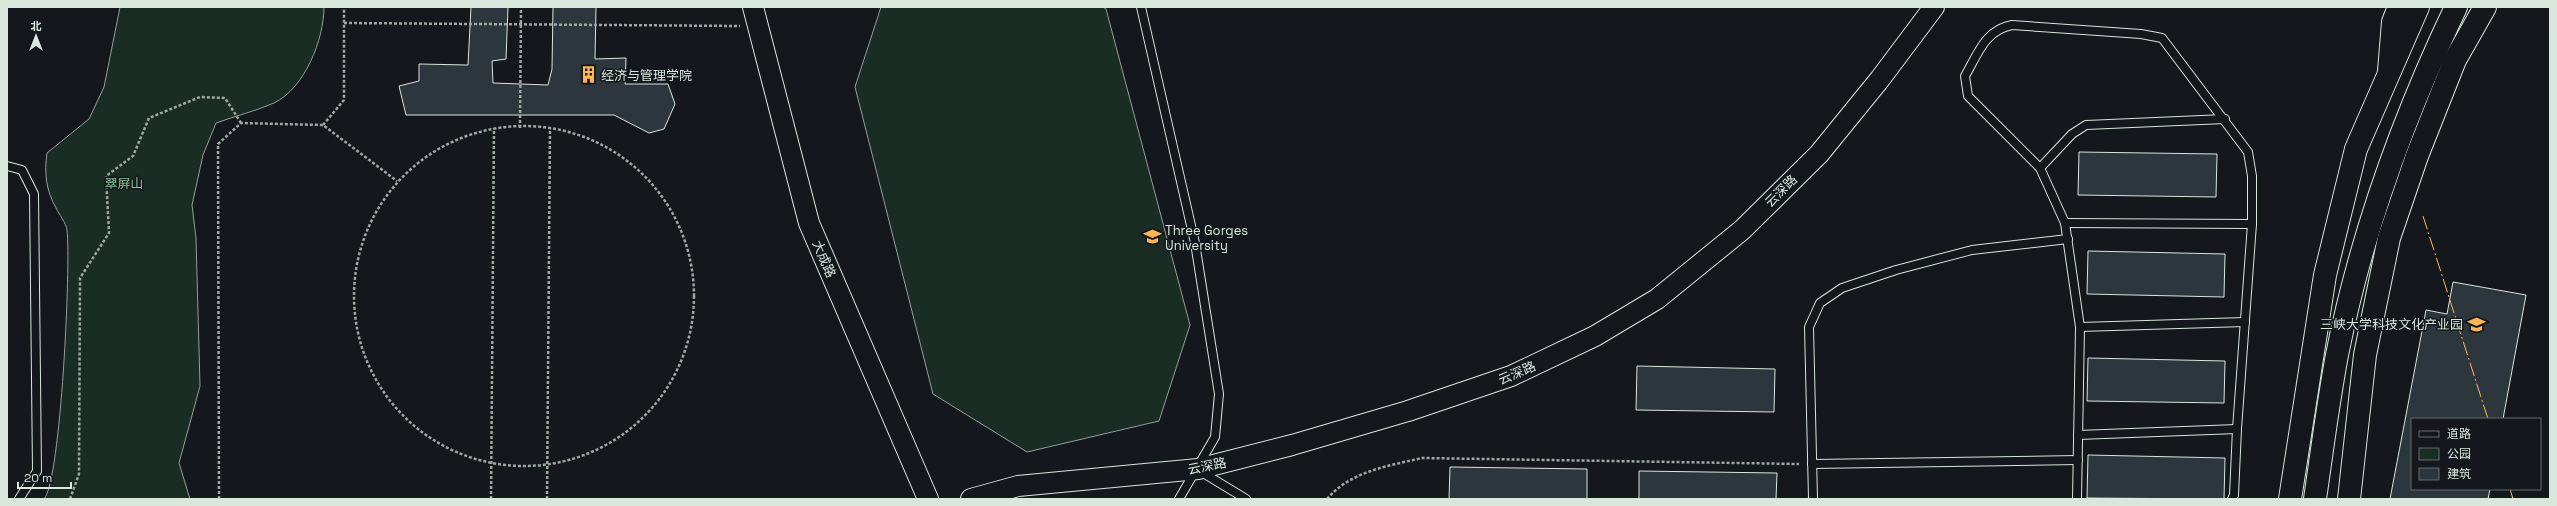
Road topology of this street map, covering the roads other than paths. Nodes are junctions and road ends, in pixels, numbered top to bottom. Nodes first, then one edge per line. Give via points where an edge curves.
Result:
1 (753, 7) edge
2 (1141, 7) edge
3 (1934, 7) edge
4 (2399, 7) edge
5 (2418, 7) edge
6 (2456, 7) edge
7 (2485, 7) edge
8 (2389, 71) junction
9 (2225, 119) junction
10 (7, 166) edge
11 (2040, 168) junction
12 (2065, 223) junction
13 (2252, 224) junction
14 (2068, 239) junction
15 (2244, 322) junction
16 (2080, 327) junction
17 (2237, 429) junction
18 (2078, 435) junction
19 (2078, 460) junction
20 (1812, 464) junction
21 (1198, 469) junction
22 (19, 499) edge
23 (928, 499) edge
24 (971, 499) edge
25 (1179, 499) edge
26 (1246, 499) edge
27 (1813, 499) edge
28 (2077, 499) edge
29 (2232, 499) edge
30 (2290, 499) edge
31 (2315, 499) edge
32 (2349, 499) edge

1 - 23 street, 大成路 via 809,223
2 - 21 lane via 1195,243 1220,394 1215,437
3 - 21 street, 云深路 via 1819,154 1742,230 1657,299 1595,336 1511,376 1408,411
4 - 8 highway via 2393,22
5 - 8 highway
6 - 31 highway via 2424,74 2368,233 2337,355
7 - 32 highway via 2455,60 2417,156 2389,238 2365,355
8 - 30 highway via 2356,149 2324,275
9 - 11 lane via 2086,125 2072,134
9 - 11 lane via 2162,38 2141,34 2012,25 1999,28 1989,36 1965,76 1968,96
9 - 13 lane via 2248,152 2252,176
10 - 22 lane via 22,170 34,194 37,470
11 - 12 lane
12 - 13 lane
12 - 14 lane
13 - 15 lane
14 - 16 lane
14 - 20 lane via 1972,250 1951,255 1842,288 1820,303 1809,327
15 - 16 lane
15 - 17 lane
16 - 18 lane
17 - 18 lane
17 - 29 lane
18 - 19 lane
19 - 20 lane
19 - 28 lane
20 - 27 lane
21 - 24 street, 云深路 via 1018,486
21 - 25 lane
21 - 26 lane

